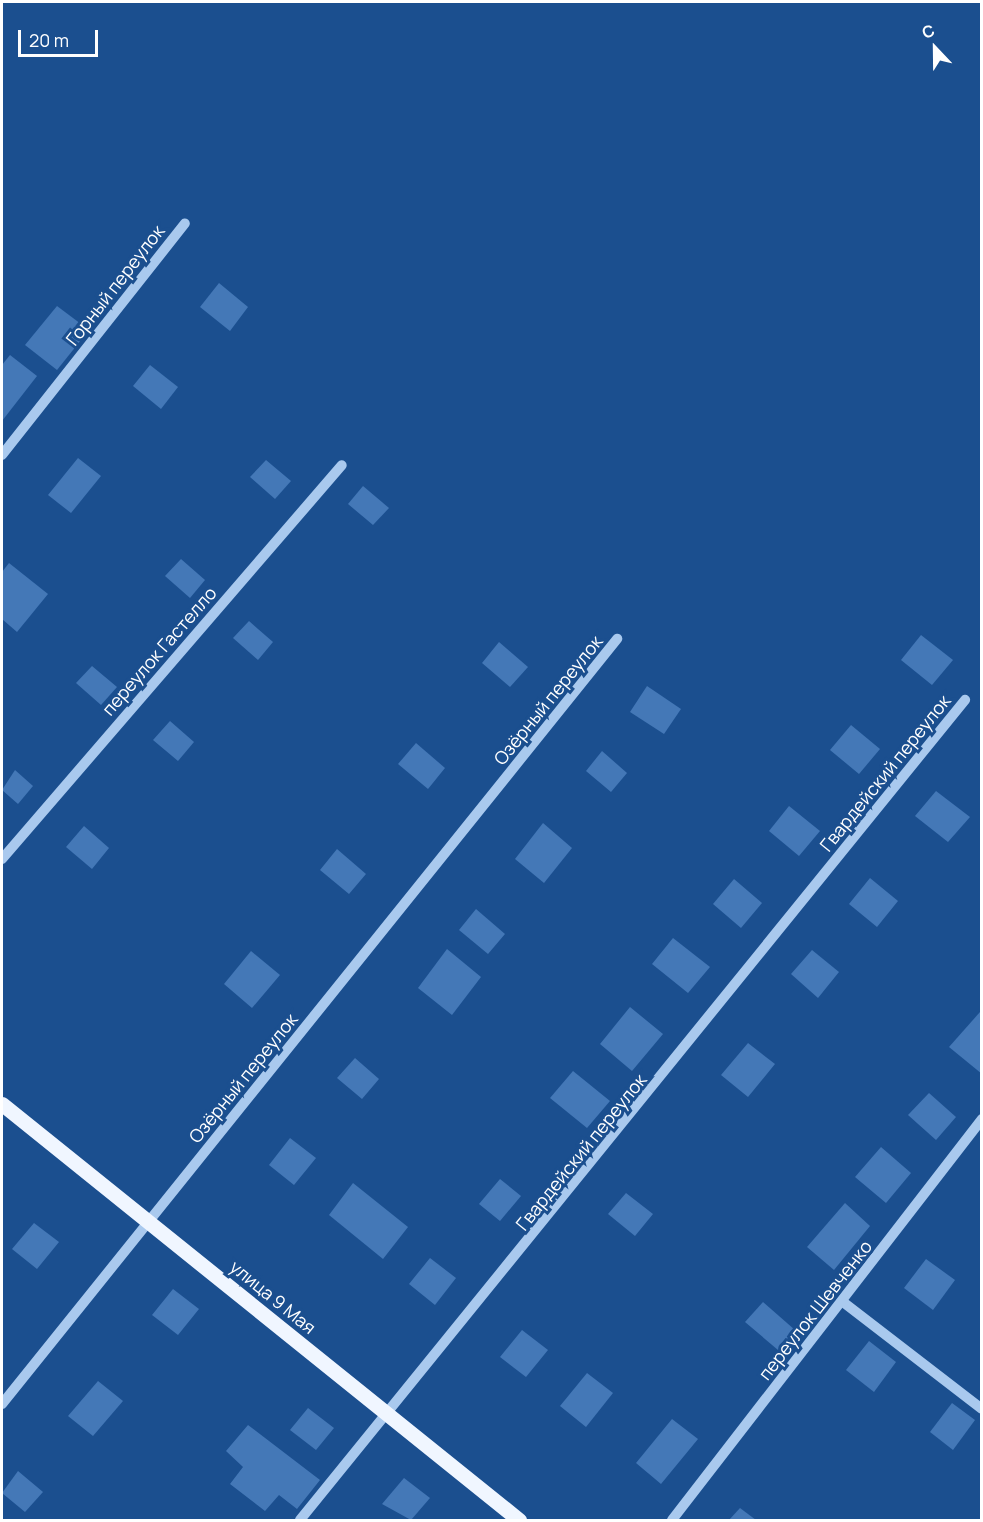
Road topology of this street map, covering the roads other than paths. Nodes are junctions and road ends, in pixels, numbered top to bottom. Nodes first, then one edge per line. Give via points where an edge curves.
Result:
1 (2, 453) edge
2 (342, 465) dead end
3 (965, 700) dead end
4 (958, 710) junction
5 (2, 859) edge
6 (2, 1104) edge
7 (981, 1119) edge
8 (147, 1220) junction
9 (843, 1302) junction
10 (2, 1403) edge
11 (981, 1409) edge
12 (390, 1417) junction
13 (300, 1521) edge
14 (305, 1521) edge
15 (519, 1521) edge
16 (672, 1521) edge

1 - 1 street, Горный переулок via 185,224
2 - 5 street, переулок Гастелло
3 - 4 street, Гвардейский переулок
4 - 12 street, Гвардейский переулок
4 - 13 street, Гвардейский переулок
6 - 8 main road, улица 9 Мая
7 - 9 street, переулок Шевченко
8 - 10 street, Озёрный переулок
8 - 10 street, Озёрный переулок via 617,639
8 - 12 main road, улица 9 Мая
9 - 11 street
9 - 16 street, переулок Шевченко
12 - 14 street, Гвардейский переулок
12 - 15 main road, улица 9 Мая

